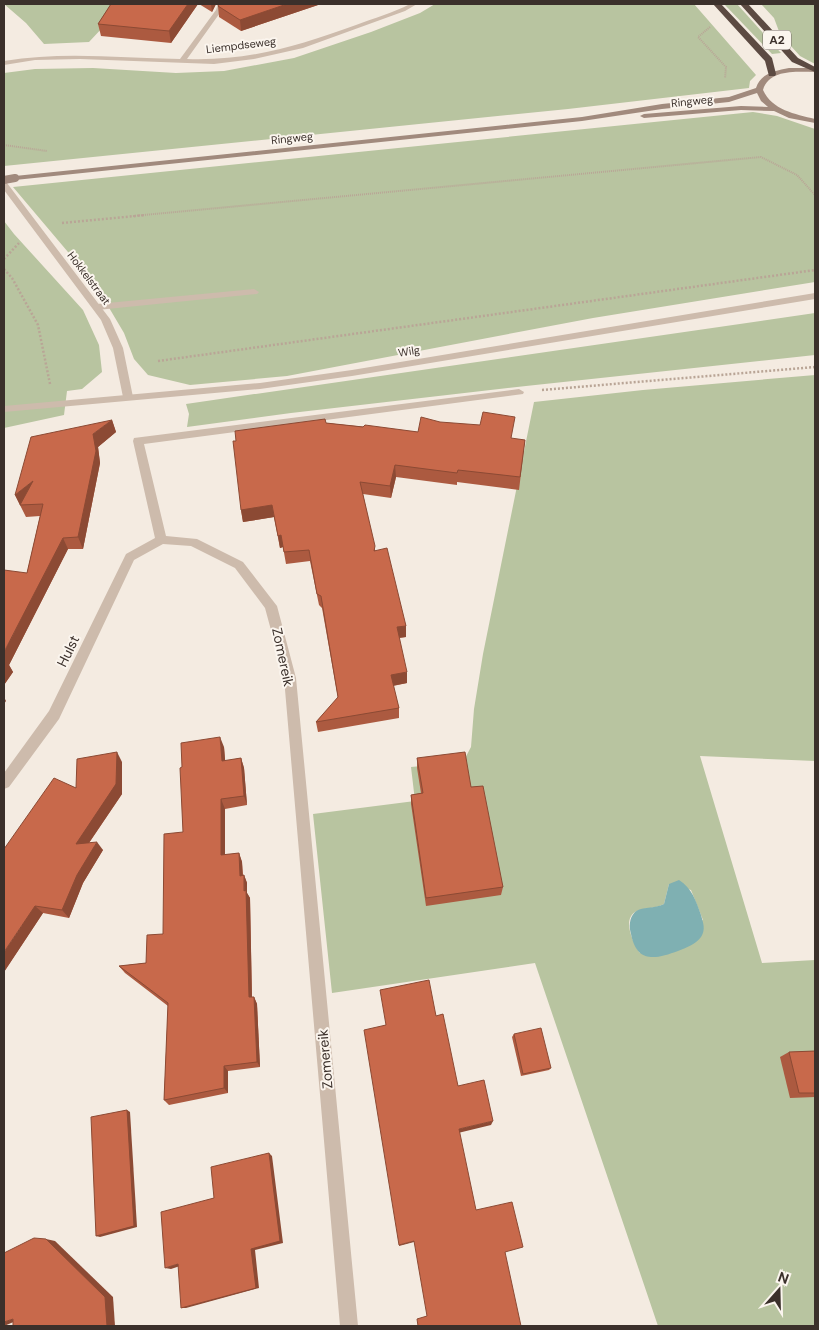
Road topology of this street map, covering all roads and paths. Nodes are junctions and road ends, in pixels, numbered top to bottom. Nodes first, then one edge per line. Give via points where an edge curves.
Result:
1 (221, 4) edge
2 (414, 4) edge
3 (717, 4) edge
4 (744, 4) edge
5 (711, 26) dead end
6 (182, 61) junction
7 (4, 63) edge
8 (815, 70) edge
9 (772, 74) junction
10 (722, 81) dead end
11 (758, 90) junction
12 (774, 109) junction
13 (582, 119) junction
14 (815, 121) edge
15 (4, 145) edge
16 (52, 152) dead end
17 (4, 180) edge
18 (4, 185) edge
19 (815, 195) edge
20 (34, 226) junction
21 (4, 269) edge
22 (815, 270) edge
23 (254, 292) dead end
24 (815, 296) edge
25 (97, 307) junction
26 (158, 362) dead end
27 (815, 367) edge
28 (519, 392) joint
29 (128, 397) junction
30 (49, 406) junction
31 (4, 410) edge
32 (162, 540) junction
33 (4, 783) edge
34 (349, 1326) edge

1 - 6 street
2 - 6 street, Liempdseweg via 301,48 214,62
3 - 9 highway, A2 via 770,60
4 - 8 highway, A2 via 795,60
5 - 10 path via 698,37 726,67 727,77
6 - 7 street, Liempdseweg via 80,57 35,58
8 - 9 main road
9 - 11 main road via 764,78
11 - 12 main road via 764,102
11 - 13 main road, Ringweg via 735,98
12 - 13 main road, Ringweg via 741,108
12 - 14 main road
13 - 17 main road, Ringweg, bridge
15 - 16 path
18 - 20 street, Hokkelstraat
19 - 20 path via 798,174 761,157
20 - 25 street, Hokkelstraat
21 - 30 path via 38,325 50,387
22 - 26 path
23 - 25 street
24 - 29 street, Wilg via 342,374 260,386
25 - 29 street, Hokkelstraat via 118,348
27 - 28 path
28 - 32 street via 138,441
29 - 30 street, Wilg
30 - 31 street, Wilg
32 - 33 street, Hulst via 130,556 54,715
32 - 34 street, Zomereik via 193,542 239,565 272,606 290,678

